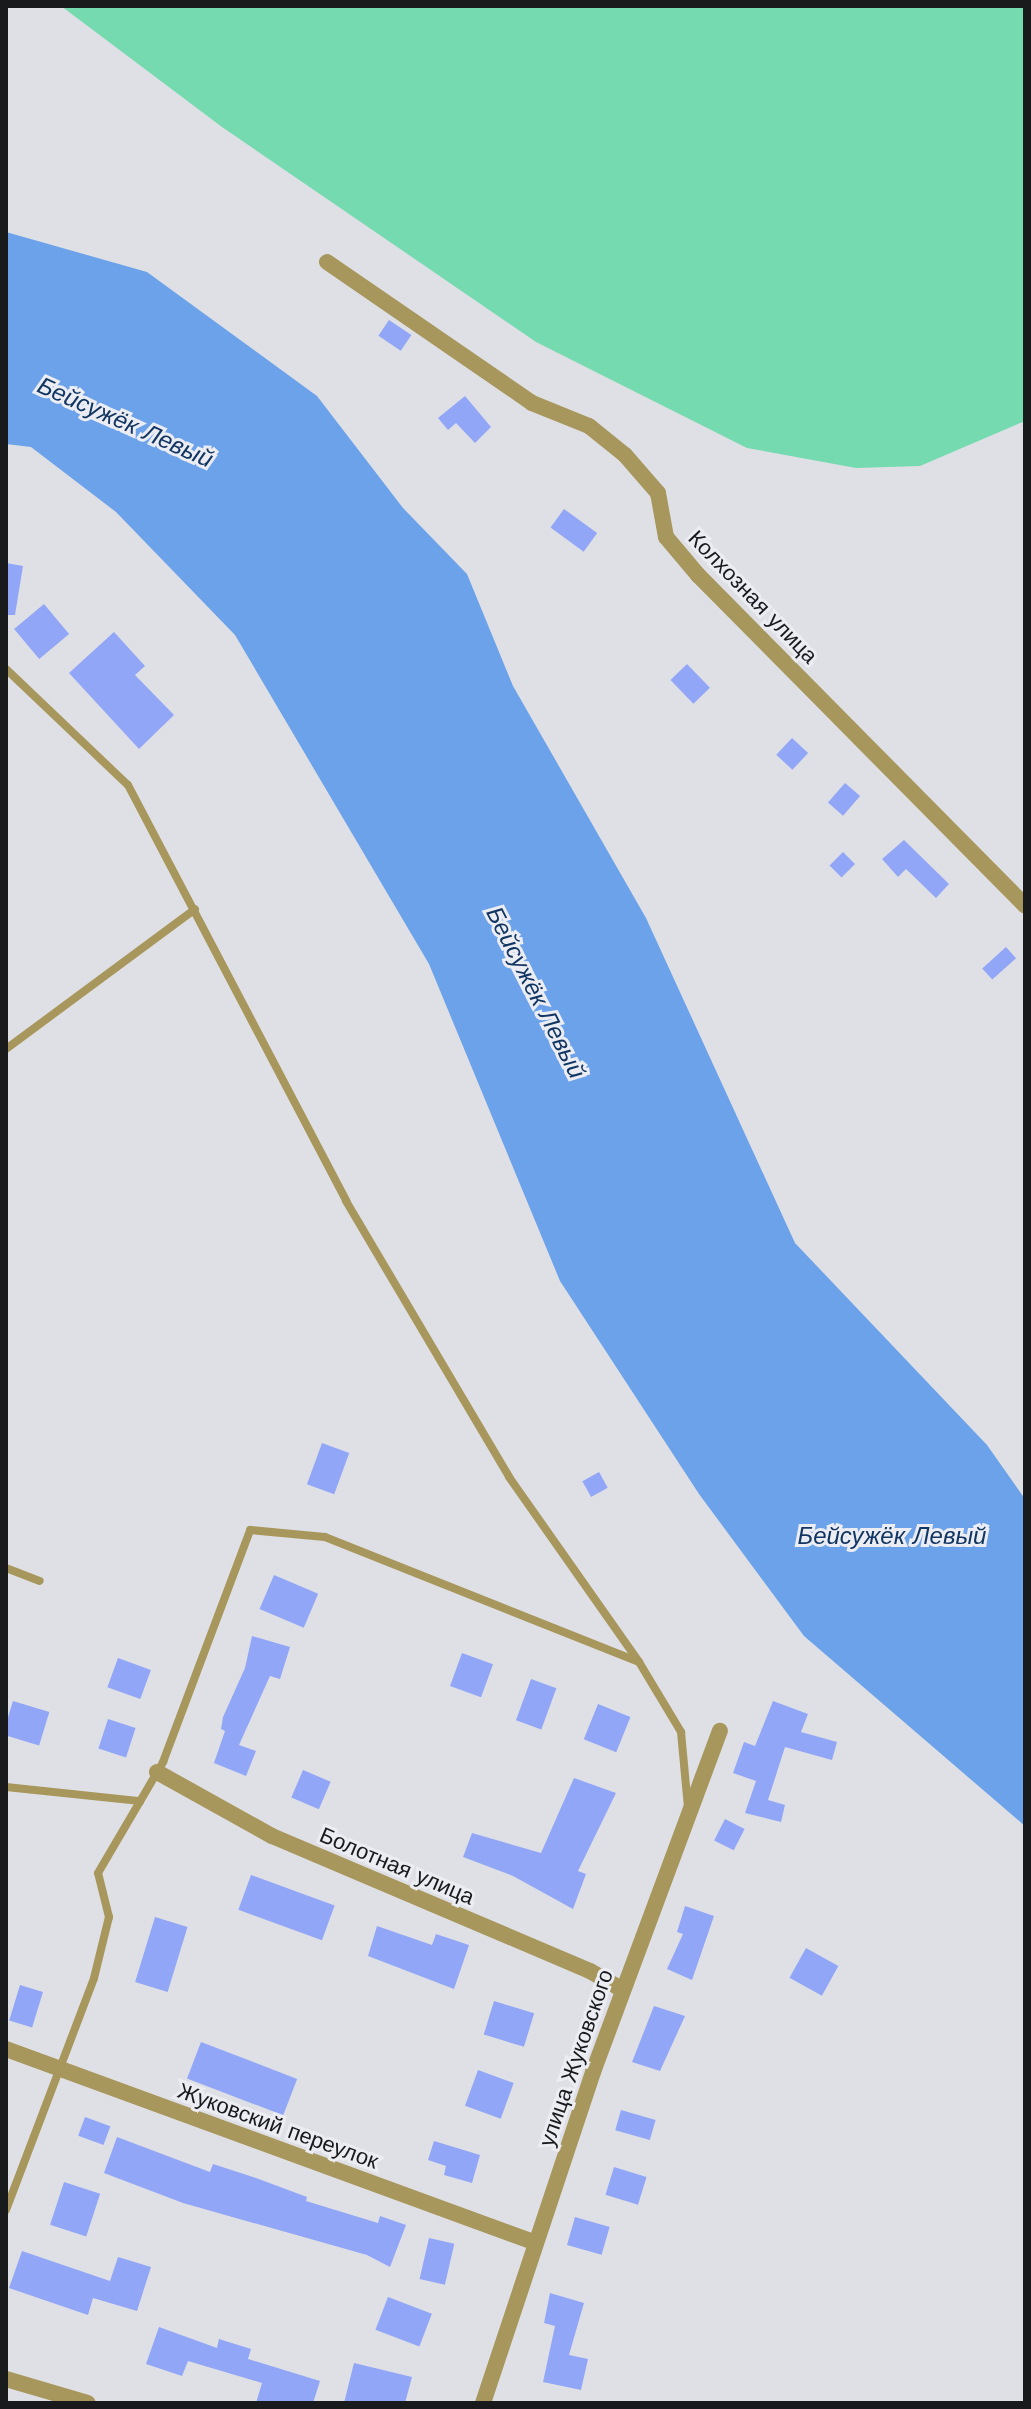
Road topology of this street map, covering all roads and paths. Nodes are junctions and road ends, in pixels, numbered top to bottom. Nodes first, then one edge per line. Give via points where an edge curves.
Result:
1 (327, 262) dead end
2 (6, 669) edge
3 (1025, 906) edge
4 (195, 909) junction
5 (6, 1049) edge
6 (6, 1568) edge
7 (40, 1581) dead end
8 (639, 1662) junction
9 (720, 1731) dead end
10 (157, 1772) junction
11 (6, 1787) edge
12 (140, 1801) junction
13 (688, 1807) junction
14 (623, 1990) junction
15 (6, 2049) edge
16 (56, 2068) junction
17 (6, 2210) edge
18 (536, 2243) junction
19 (6, 2379) edge
20 (88, 2403) edge
21 (483, 2403) edge

1 - 3 street, Колхозная улица via 532,403 589,426 625,455 658,493 666,537 698,575
2 - 4 lane via 128,785
4 - 5 lane
4 - 8 lane via 346,1201 509,1477
6 - 7 lane
8 - 10 lane via 325,1537 250,1530
8 - 13 lane via 681,1732
9 - 13 street, улица Жуковского
10 - 12 lane
10 - 14 street, Болотная улица via 272,1836 590,1971
11 - 12 lane
12 - 16 lane via 98,1873 109,1917 94,1978
13 - 14 street, улица Жуковского
14 - 18 street, улица Жуковского
15 - 16 street, Жуковский переулок
16 - 17 lane
16 - 18 street, Жуковский переулок
18 - 21 street, улица Жуковского
19 - 20 street

